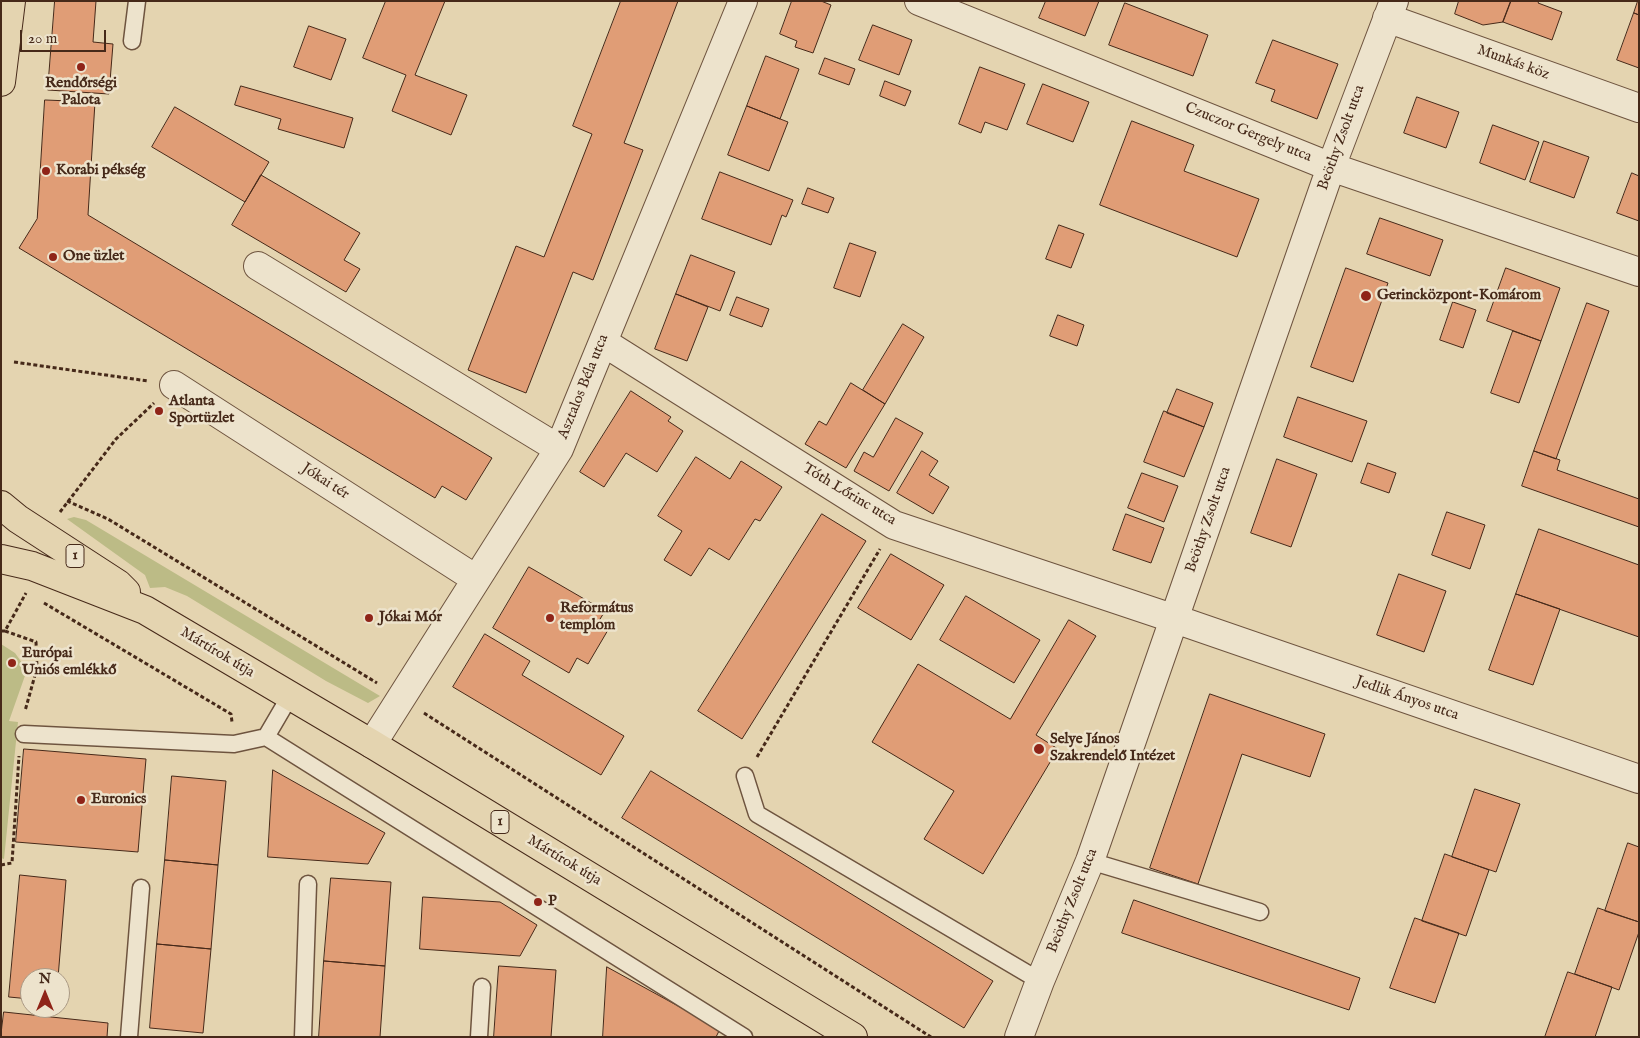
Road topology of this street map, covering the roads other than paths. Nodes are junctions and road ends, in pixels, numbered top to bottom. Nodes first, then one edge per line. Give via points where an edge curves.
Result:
1 (11, 1) edge
2 (137, 1) edge
3 (743, 1) edge
4 (919, 1) edge
5 (1390, 10) edge
6 (132, 41) dead end
7 (1, 82) edge
8 (1639, 108) edge
9 (1331, 166) junction
10 (258, 266) dead end
11 (1639, 272) edge
12 (603, 342) junction
13 (174, 385) road end
14 (559, 449) junction
15 (1, 505) edge
16 (1, 559) edge
17 (476, 579) junction
18 (145, 610) junction
19 (1175, 619) junction
20 (290, 696) junction
21 (24, 734) dead end
22 (266, 737) junction
23 (372, 744) junction
24 (746, 776) road end
25 (1639, 780) edge
26 (1090, 861) junction
27 (308, 884) dead end
28 (141, 888) dead end
29 (1260, 912) dead end
30 (1040, 981) junction
31 (482, 987) dead end
32 (129, 1037) edge
33 (303, 1037) edge
34 (479, 1037) edge
35 (744, 1037) edge
36 (854, 1037) edge
37 (1019, 1037) edge

1 - 7 main road
2 - 6 lane
3 - 12 street, Asztalos Béla utca
4 - 9 street, Czuczor Gergely utca
5 - 8 street, Munkás köz
5 - 9 street, Beöthy Zsolt utca
9 - 11 street, Czuczor Gergely utca
9 - 19 street, Beöthy Zsolt utca
10 - 14 street
12 - 14 street, Asztalos Béla utca
12 - 19 street, Tóth Lőrinc utca via 894,525
13 - 17 street, Jókai tér
14 - 17 street, Asztalos Béla utca
15 - 18 main road, Mártírok útja / 1 via 118,584
16 - 18 main road, Mártírok útja / 1 via 32,566
17 - 23 street, Asztalos Béla utca
18 - 20 main road, Mártírok útja / 1
19 - 25 street, Jedlik Ányos utca
19 - 26 street, Beöthy Zsolt utca
20 - 22 lane
20 - 23 main road, Mártírok útja / 1
21 - 22 lane via 234,744
22 - 35 lane
23 - 36 main road, Mártírok útja / 1
24 - 30 lane via 757,814
26 - 29 lane
26 - 30 street, Beöthy Zsolt utca
27 - 33 lane
28 - 32 lane
30 - 37 street, Beöthy Zsolt utca
31 - 34 lane

